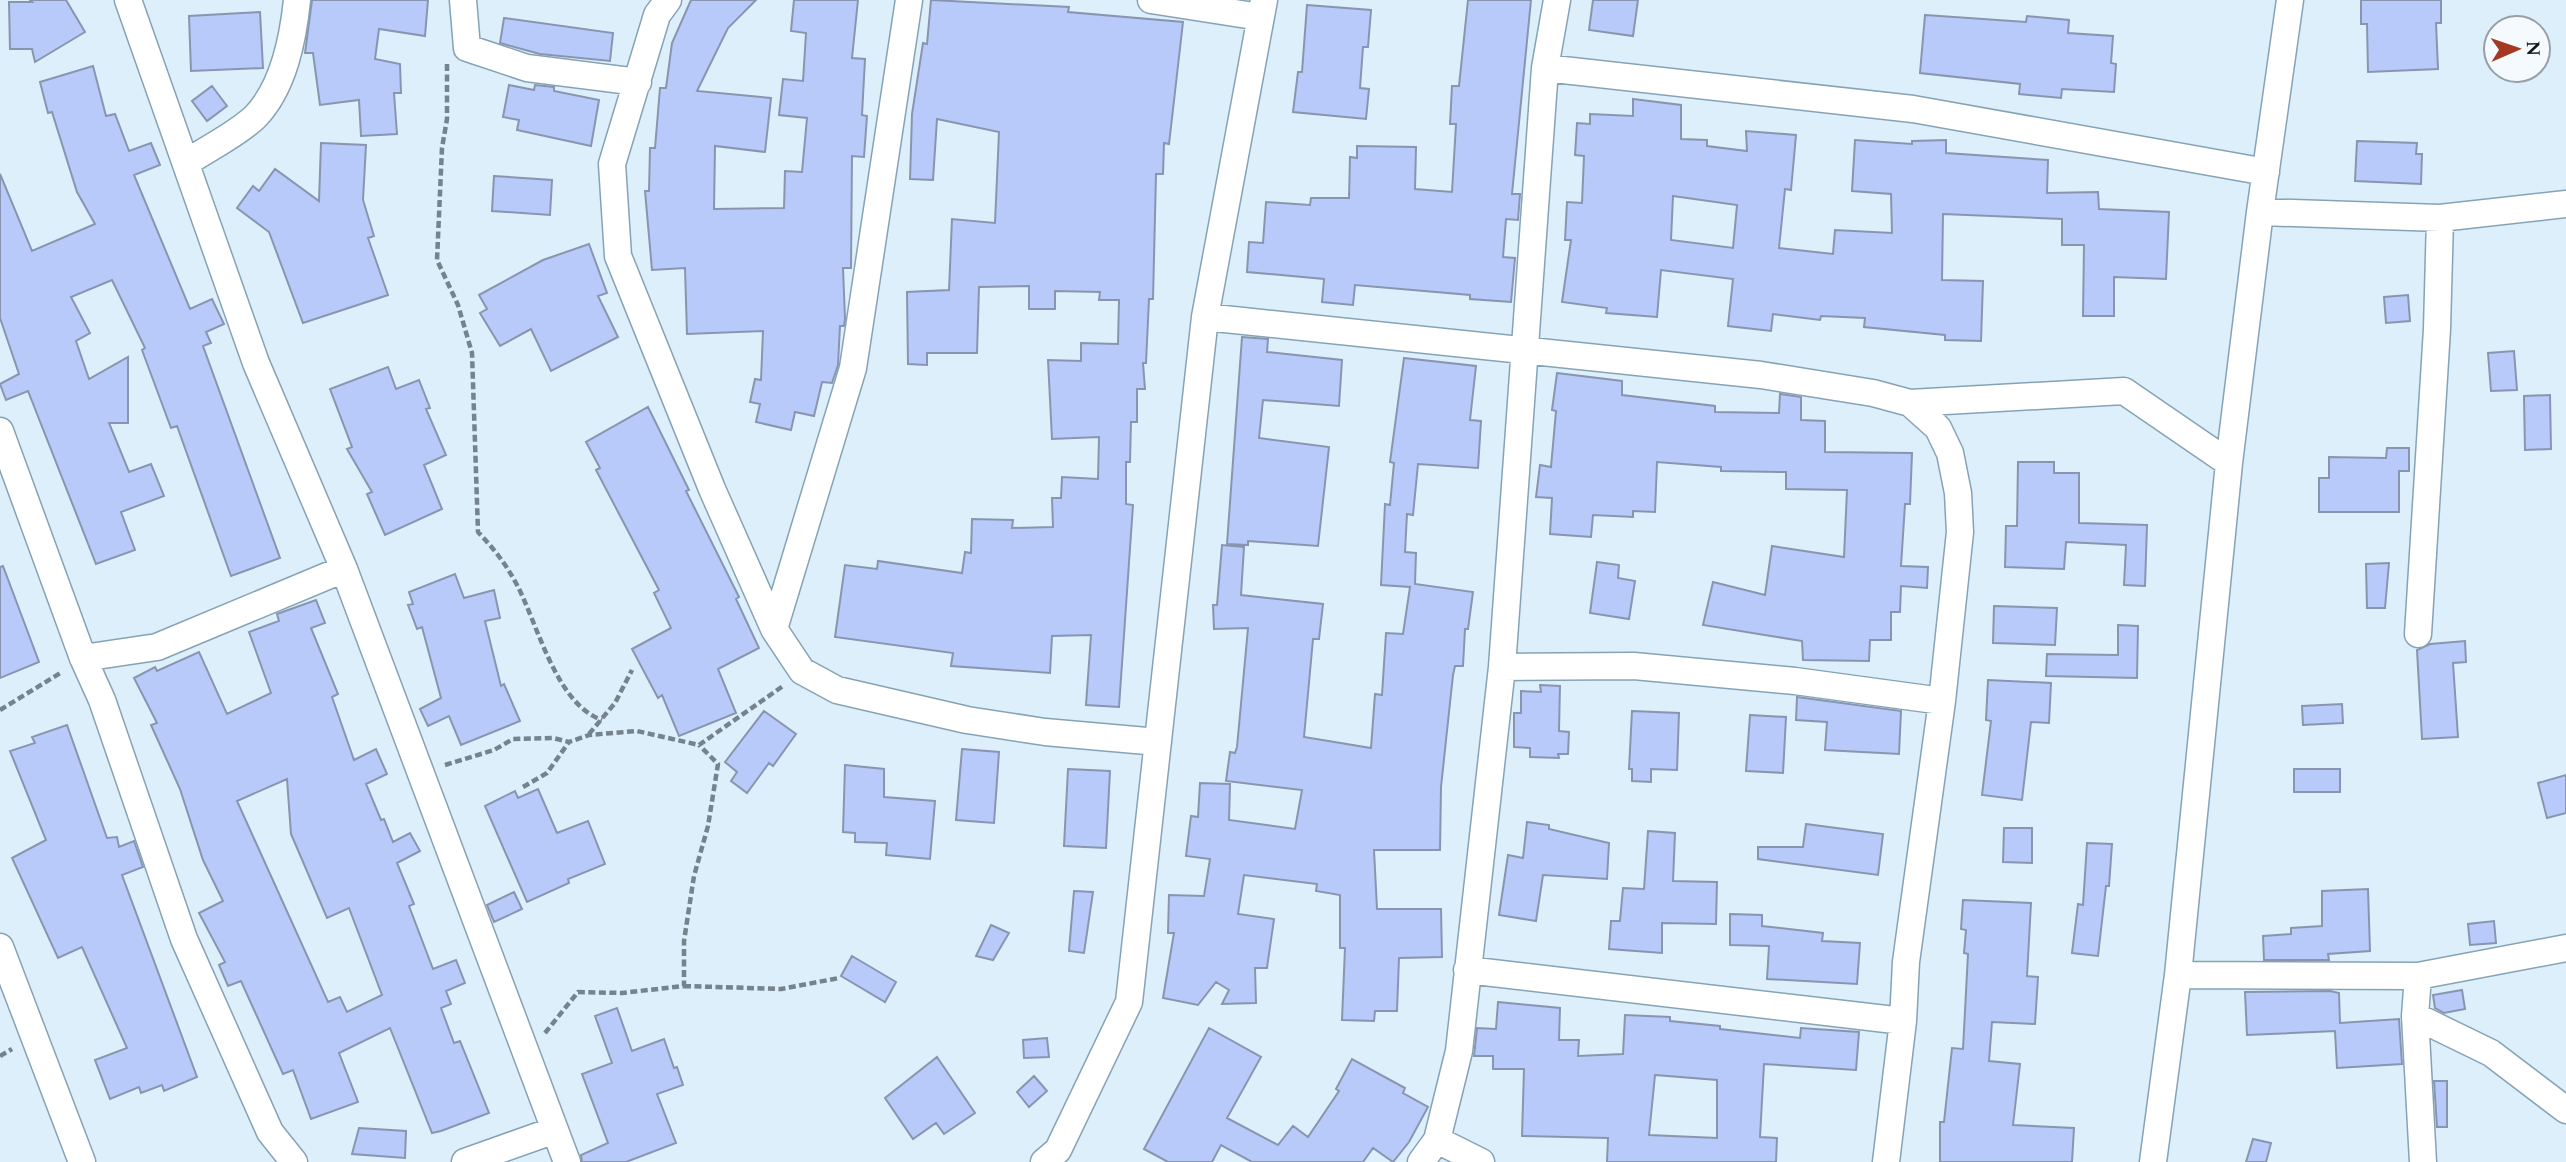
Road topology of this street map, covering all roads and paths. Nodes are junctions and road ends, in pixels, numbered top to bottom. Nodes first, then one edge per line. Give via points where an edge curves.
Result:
1 (128, 0) edge
2 (297, 0) edge
3 (463, 0) edge
4 (668, 0) edge
5 (909, 0) edge
6 (1151, 0) edge
7 (1557, 0) edge
8 (2290, 0) edge
9 (1262, 8) edge
10 (447, 57) dead end
11 (1545, 68) junction
12 (638, 82) junction
13 (186, 163) junction
14 (2266, 172) junction
15 (2566, 204) edge
16 (2259, 212) junction
17 (2440, 218) junction
18 (1205, 317) junction
19 (1526, 349) junction
20 (1910, 403) junction
21 (0, 432) edge
22 (2229, 463) junction
23 (344, 569) junction
24 (774, 629) junction
25 (2418, 634) dead end
26 (83, 658) junction
27 (1502, 667) junction
28 (632, 670) dead end
29 (802, 671) junction
30 (1942, 701) junction
31 (0, 710) edge
32 (602, 720) junction
33 (589, 735) junction
34 (569, 742) junction
35 (1158, 742) junction
36 (699, 745) junction
37 (421, 773) junction
38 (523, 787) dead end
39 (0, 947) edge
40 (2566, 948) edge
41 (1467, 970) junction
42 (2178, 975) junction
43 (2418, 976) junction
44 (839, 978) dead end
45 (684, 985) junction
46 (2415, 1016) junction
47 (1903, 1021) junction
48 (521, 1040) junction
49 (2566, 1110) edge
50 (555, 1130) junction
51 (1437, 1140) junction
52 (1060, 1158) edge
53 (82, 1162) edge
54 (293, 1162) edge
55 (466, 1162) edge
56 (566, 1162) edge
57 (1421, 1162) edge
58 (1481, 1162) edge
59 (1886, 1162) edge
60 (2153, 1162) edge
61 (2423, 1162) edge

1 - 13 street
2 - 13 street via 294,34 281,76 255,116
3 - 12 street via 467,48 527,68
4 - 12 street via 657,15
5 - 24 street via 853,368
6 - 9 street
7 - 11 street
8 - 14 street
9 - 18 street
10 - 32 path via 437,260 458,305 472,354 478,532 499,553 518,586 560,681 588,715
11 - 14 street via 1913,109
11 - 19 street
12 - 24 street via 612,164 618,256
13 - 23 street via 256,363
14 - 16 street
15 - 17 street
16 - 17 street
16 - 22 street
17 - 25 street
18 - 19 street
18 - 35 street
19 - 20 street via 1761,375
19 - 27 street
20 - 22 street via 2124,391
20 - 30 street via 1938,428 1950,453 1958,493 1960,532
21 - 26 street
22 - 42 street
23 - 26 street via 157,647
23 - 37 street
24 - 29 street
26 - 31 path
26 - 54 street via 102,700 184,939 270,1132
27 - 30 street via 1634,666
27 - 41 street
28 - 32 path
29 - 35 street via 837,690 967,720
29 - 36 path
30 - 47 street via 1906,962
32 - 33 path
33 - 34 path
33 - 36 path via 637,731
34 - 37 path via 513,739 494,750
34 - 38 path via 547,774
35 - 52 street via 1129,1002
36 - 45 path via 718,764 684,941
37 - 48 street
39 - 53 street
40 - 43 street
41 - 47 street
41 - 51 street via 1459,1051
42 - 43 street
42 - 60 street
43 - 46 street
44 - 45 path via 781,989
45 - 48 path via 622,993 578,992 548,1032
46 - 49 street via 2491,1053
46 - 61 street
47 - 59 street
48 - 50 street
50 - 55 street
50 - 56 street
51 - 57 street
51 - 58 street

